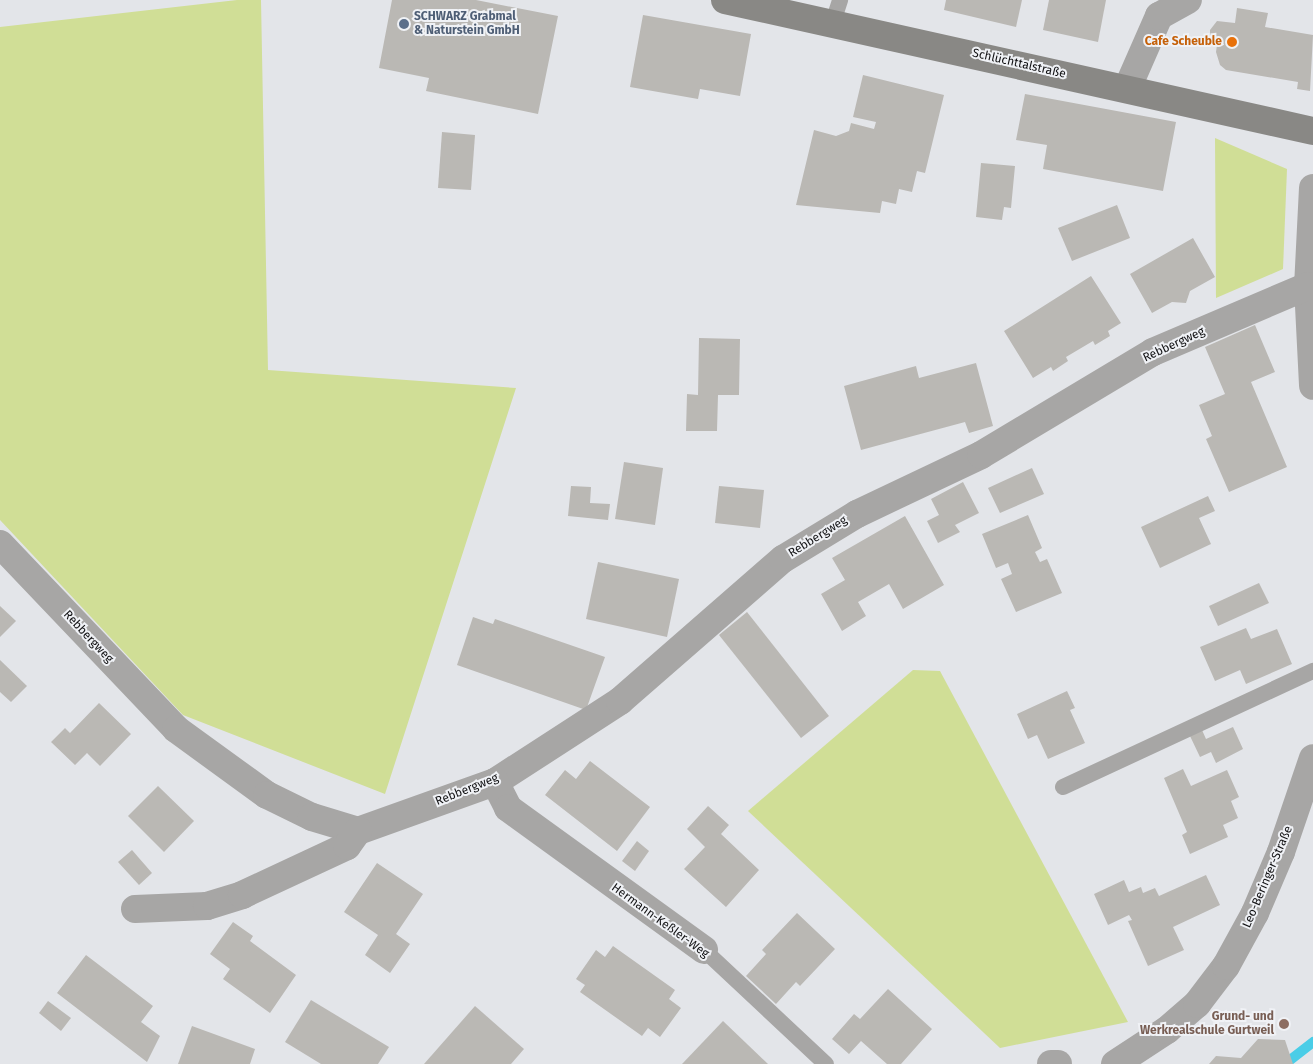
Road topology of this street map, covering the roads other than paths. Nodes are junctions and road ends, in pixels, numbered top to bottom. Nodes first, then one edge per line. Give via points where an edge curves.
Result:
1 (725, 0) edge
2 (1188, 0) edge
3 (836, 11) edge
4 (1127, 88) junction
5 (1313, 131) edge
6 (1313, 188) edge
7 (1310, 284) edge
8 (1313, 386) edge
9 (0, 544) edge
10 (1313, 671) edge
11 (1313, 758) edge
12 (495, 782) junction
13 (1063, 786) dead end
14 (358, 831) junction
15 (135, 909) dead end
16 (704, 950) joint
17 (826, 1064) edge
18 (1051, 1064) edge
19 (1058, 1064) edge
20 (1115, 1064) edge

1 - 3 main road, Schlüchttalstraße
2 - 4 street via 1160,16
3 - 4 main road, Schlüchttalstraße
4 - 5 main road, Schlüchttalstraße
6 - 7 street
7 - 8 street
7 - 12 street, Rebbergweg via 1153,352 981,455 856,514 783,559 620,701
9 - 14 street, Rebbergweg via 176,729 267,795 312,817
10 - 13 lane
11 - 20 street, Leo-Beringer-Straße via 1274,870 1226,966 1197,1004 1166,1030
12 - 14 street, Rebbergweg
12 - 16 street, Hermann-Keßler-Weg via 508,808
14 - 15 street, Rebbergweg via 346,846 242,895 206,906
16 - 17 lane, Hermann-Keßler-Weg
18 - 19 street

